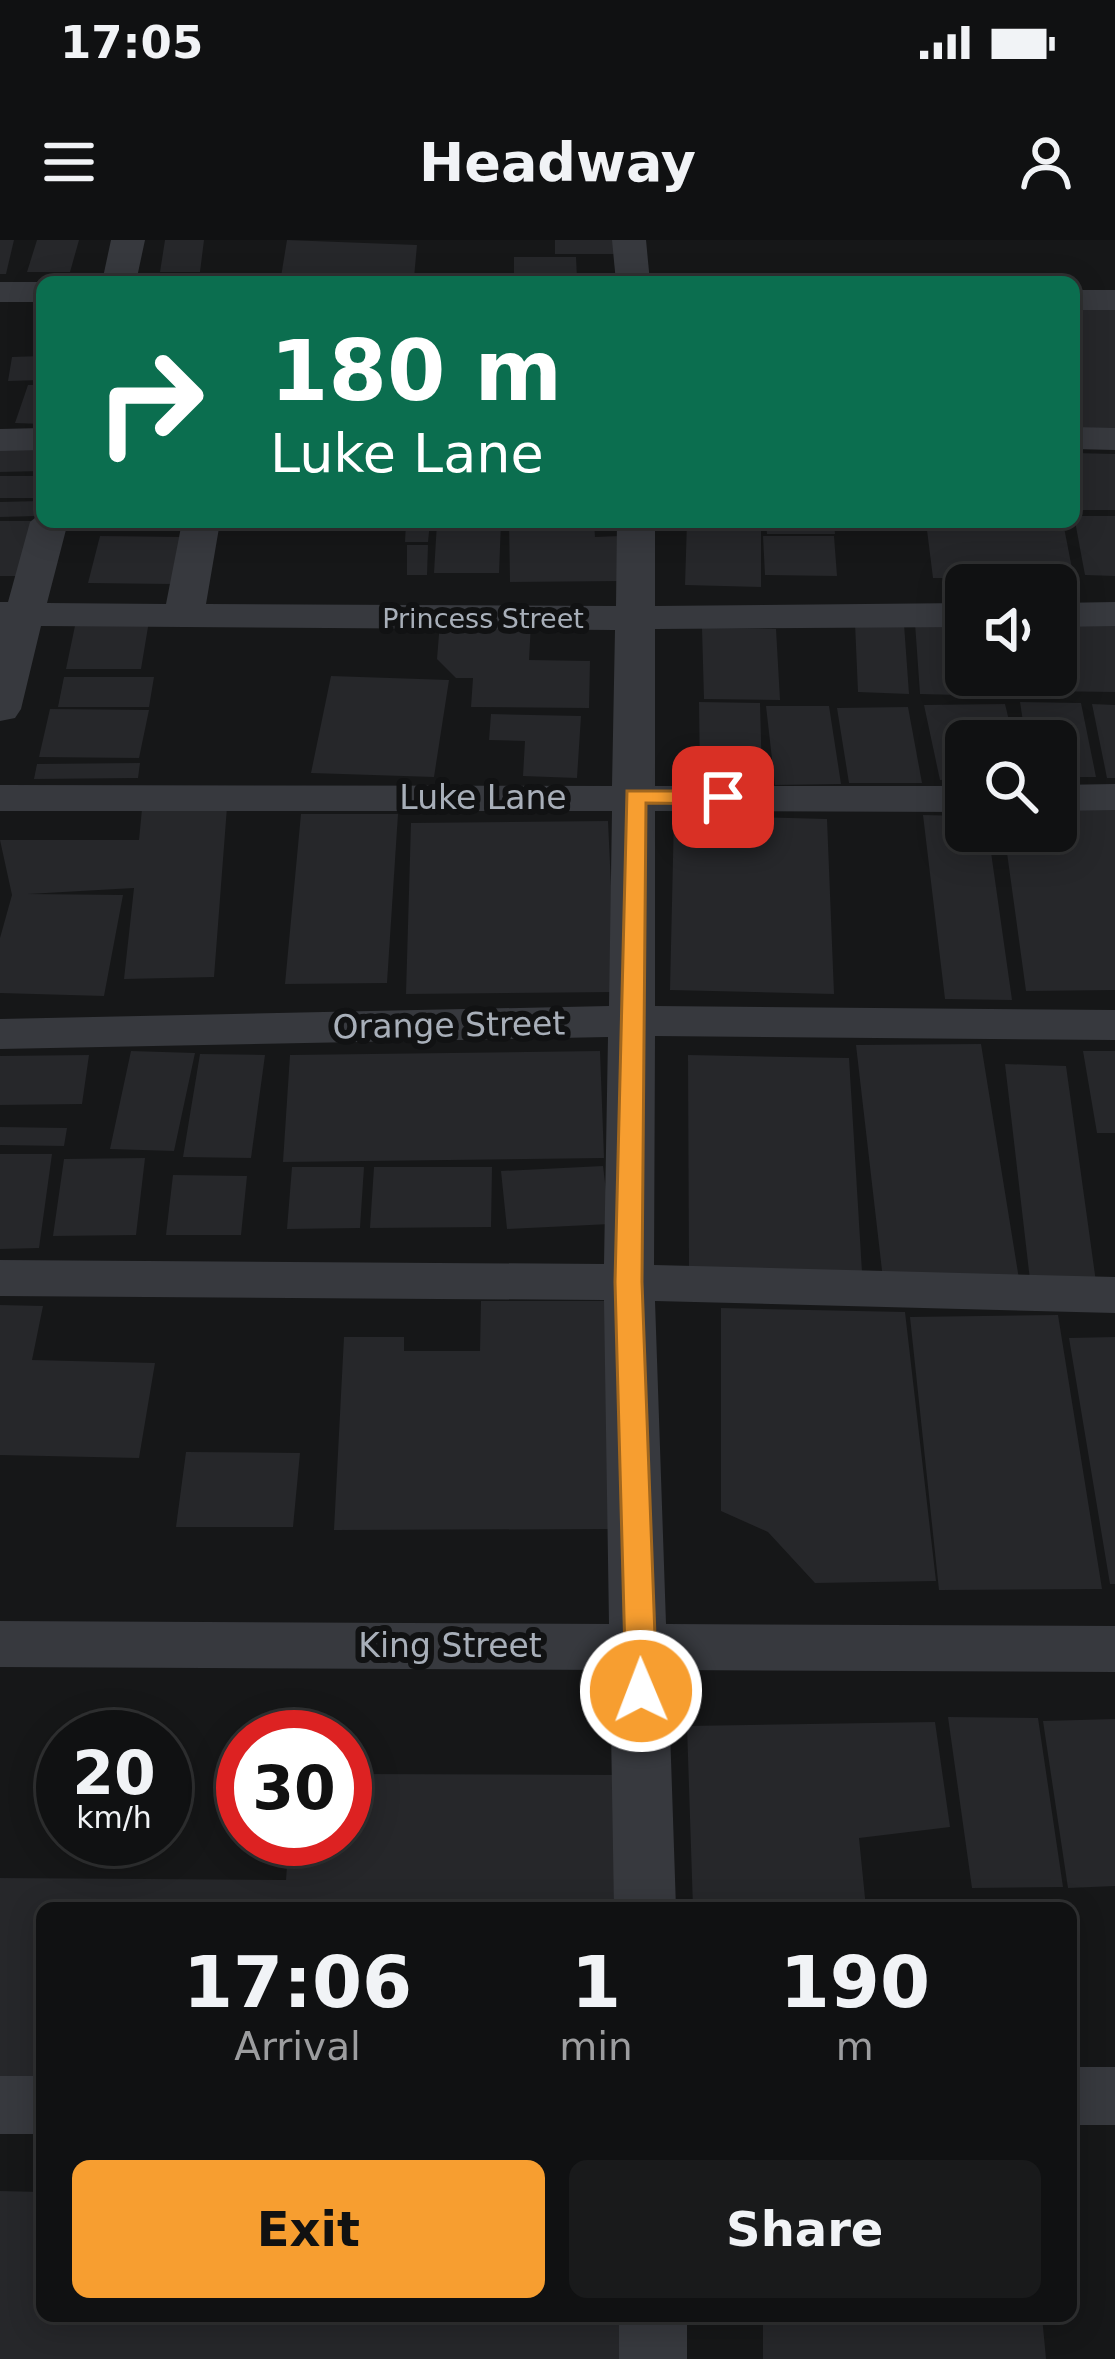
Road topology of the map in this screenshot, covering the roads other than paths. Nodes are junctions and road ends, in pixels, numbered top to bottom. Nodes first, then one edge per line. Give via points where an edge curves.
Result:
1 (128, 240) edge
2 (629, 240) edge
3 (120, 276) edge
4 (632, 276) edge
5 (0, 292) edge
6 (36, 292) edge
7 (1080, 300) edge
8 (1115, 300) edge
9 (1080, 438) edge
10 (1115, 439) edge
11 (0, 440) edge
12 (36, 440) edge
13 (48, 528) edge
14 (200, 528) edge
15 (636, 528) edge
16 (12, 614) edge
17 (1115, 614) edge
18 (945, 615) edge
19 (1077, 615) edge
20 (184, 616) junction
21 (631, 618) junction
22 (0, 709) edge
23 (635, 796) junction
24 (1115, 797) edge
25 (0, 798) edge
26 (1077, 798) edge
27 (945, 799) edge
28 (629, 1021) junction
29 (1115, 1024) edge
30 (0, 1034) edge
31 (0, 1278) edge
32 (628, 1282) junction
33 (1115, 1295) edge
34 (0, 1644) edge
35 (641, 1646) junction
36 (1115, 1649) edge
37 (645, 1902) edge
38 (1077, 2096) edge
39 (1115, 2096) edge
40 (0, 2105) edge
41 (36, 2105) edge
42 (653, 2322) edge
43 (653, 2359) edge

1 - 3 street
2 - 4 street
5 - 6 street
7 - 8 street
9 - 10 street
11 - 12 street
13 - 16 street
14 - 20 street
15 - 21 street
16 - 20 street, Princess Street
16 - 22 street
17 - 19 street
18 - 21 street, Princess Street
20 - 21 street, Princess Street
21 - 23 street
23 - 25 street, Luke Lane
23 - 27 street, Luke Lane
23 - 28 street
24 - 26 street
28 - 29 street, Orange Street
28 - 30 street, Orange Street
28 - 32 street
31 - 32 street
32 - 33 street
32 - 35 street
34 - 35 street, King Street
35 - 36 street, King Street
35 - 37 street
38 - 39 street
40 - 41 street
42 - 43 street

